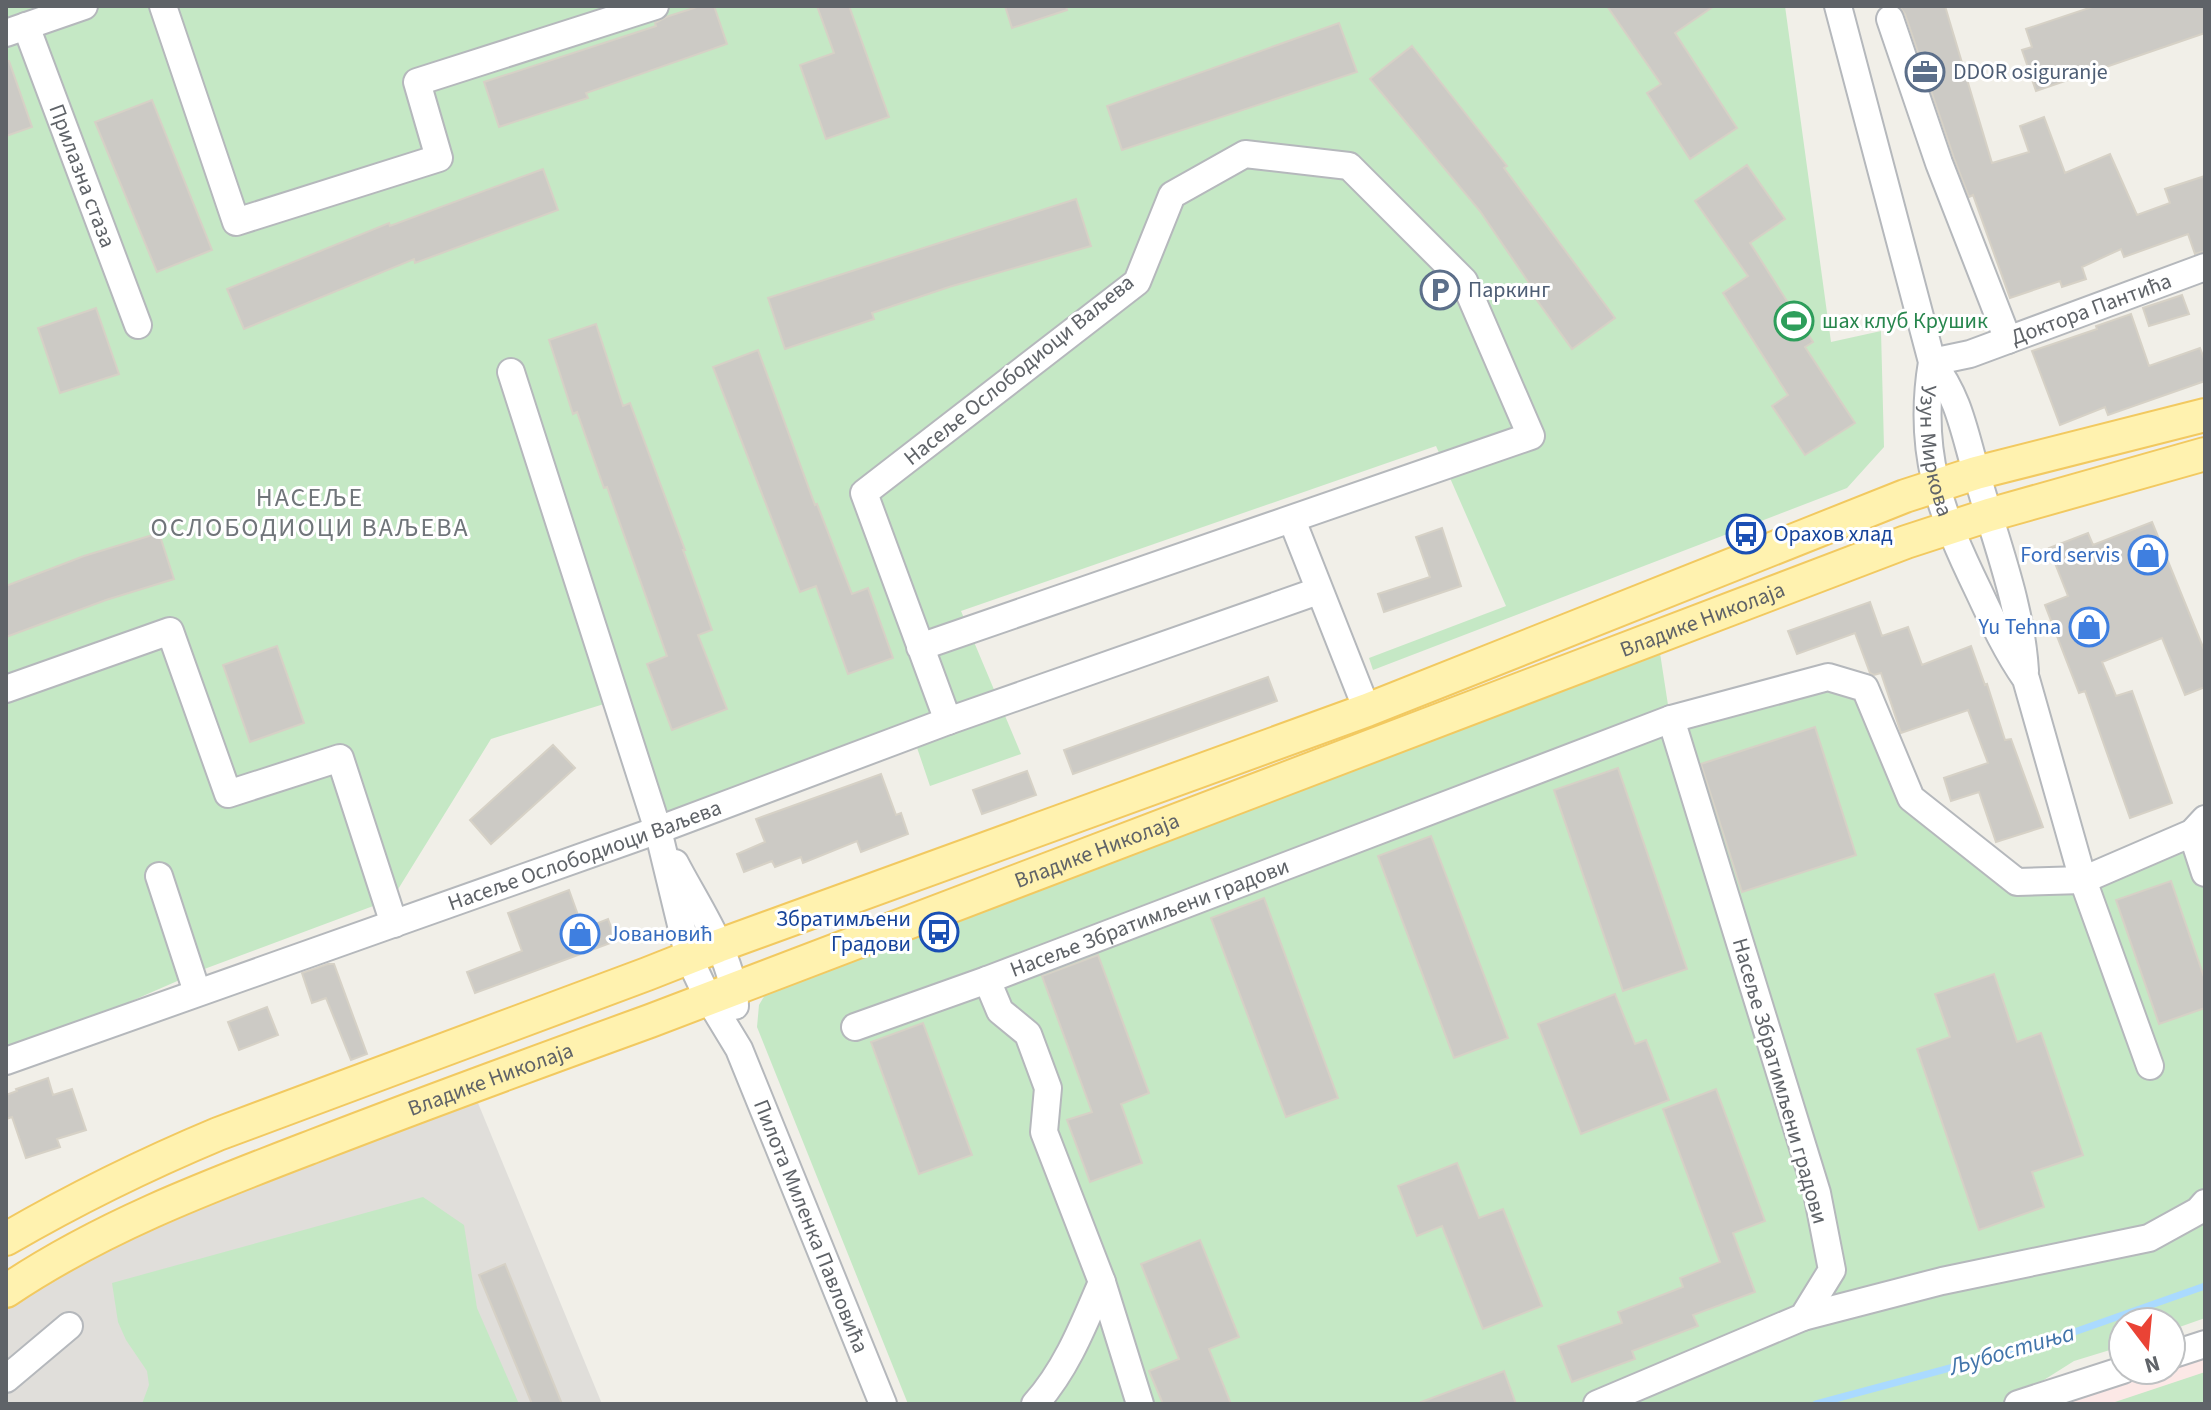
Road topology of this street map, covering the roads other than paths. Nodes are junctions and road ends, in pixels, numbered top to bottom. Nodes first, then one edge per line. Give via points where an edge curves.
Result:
1 (84, 6) edge
2 (163, 6) edge
3 (655, 6) edge
4 (1838, 6) edge
5 (1890, 19) dead end
6 (16, 29) edge
7 (2205, 267) edge
8 (138, 325) dead end
9 (2008, 340) junction
10 (1932, 362) junction
11 (511, 372) dead end
12 (2205, 415) edge
13 (2205, 454) edge
14 (1976, 473) junction
15 (1935, 486) junction
16 (1989, 515) junction
17 (1292, 520) junction
18 (1950, 527) junction
19 (1318, 591) junction
20 (920, 647) junction
21 (2026, 679) junction
22 (6, 689) edge
23 (1367, 710) junction
24 (1671, 719) junction
25 (948, 721) junction
26 (2198, 826) edge
27 (658, 830) junction
28 (2205, 873) edge
29 (159, 876) dead end
30 (2083, 880) junction
31 (394, 924) junction
32 (704, 952) junction
33 (987, 980) junction
34 (197, 992) junction
35 (721, 992) junction
36 (855, 1027) dead end
37 (6, 1061) edge
38 (2150, 1066) dead end
39 (2205, 1203) edge
40 (6, 1239) edge
41 (1102, 1282) junction
42 (6, 1291) edge
43 (1803, 1317) junction
44 (69, 1326) dead end
45 (2107, 1375) edge
46 (6, 1379) edge
47 (883, 1404) edge
48 (1035, 1404) edge
49 (1140, 1404) edge
50 (1597, 1404) edge
51 (2018, 1404) edge

1 - 6 street
2 - 3 street via 236,222 439,158 417,82
4 - 10 street, Узун Миркова
5 - 9 street
6 - 8 street, Прилазна стаза
7 - 9 street, Доктора Пантића
9 - 10 street, Доктора Пантића
10 - 14 street via 1958,404
10 - 15 street, Узун Миркова via 1926,401
11 - 27 street, Пилота Миленка Павловића
12 - 14 main road, Владике Николаја
13 - 16 main road, Владике Николаја
14 - 15 main road, Владике Николаја
14 - 16 street
15 - 18 street, Узун Миркова
15 - 23 main road, Владике Николаја
16 - 18 main road, Владике Николаја
16 - 21 street via 2020,622
17 - 19 street
17 - 20 street, Насеље Ослободиоци Ваљева
17 - 20 street, Насеље Ослободиоци Ваљева via 1531,436 1464,281 1349,166 1245,154 1172,195 1137,282 864,493
18 - 21 street, Узун Миркова
18 - 35 main road, Владике Николаја
19 - 23 street
19 - 25 street, Насеље Ослободиоци Ваљева
20 - 25 street
21 - 30 street, Узун Миркова
22 - 31 street via 170,631 228,794 340,758
23 - 32 main road, Владике Николаја
24 - 30 street, Насеље Збратимљени градови via 1828,677 1865,688 1911,798 2017,882
24 - 33 street, Насеље Збратимљени градови
24 - 43 street, Насеље Збратимљени градови via 1817,1193 1832,1270
25 - 27 street, Насеље Ослободиоци Ваљева
26 - 28 street
26 - 30 street
27 - 31 street, Насеље Ослободиоци Ваљева
27 - 32 street, Пилота Миленка Павловића
29 - 34 street
30 - 38 street, Узун Миркова
31 - 34 street, Насеље Ослободиоци Ваљева
32 - 35 street, Пилота Миленка Павловића
32 - 40 main road, Владике Николаја via 218,1134 77,1198
33 - 36 street, Насеље Збратимљени градови
33 - 41 street, Насеље Збратимљени градови via 1000,1011 1028,1034 1048,1088 1044,1132
34 - 37 street, Насеље Ослободиоци Ваљева
35 - 42 main road, Владике Николаја via 155,1209 95,1237
35 - 47 street, Пилота Миленка Павловића via 739,1049
39 - 43 street via 2149,1238 1942,1281
41 - 48 street via 1074,1345
41 - 49 street, Насеље Збратимљени градови
43 - 50 street
44 - 46 street
45 - 51 street

